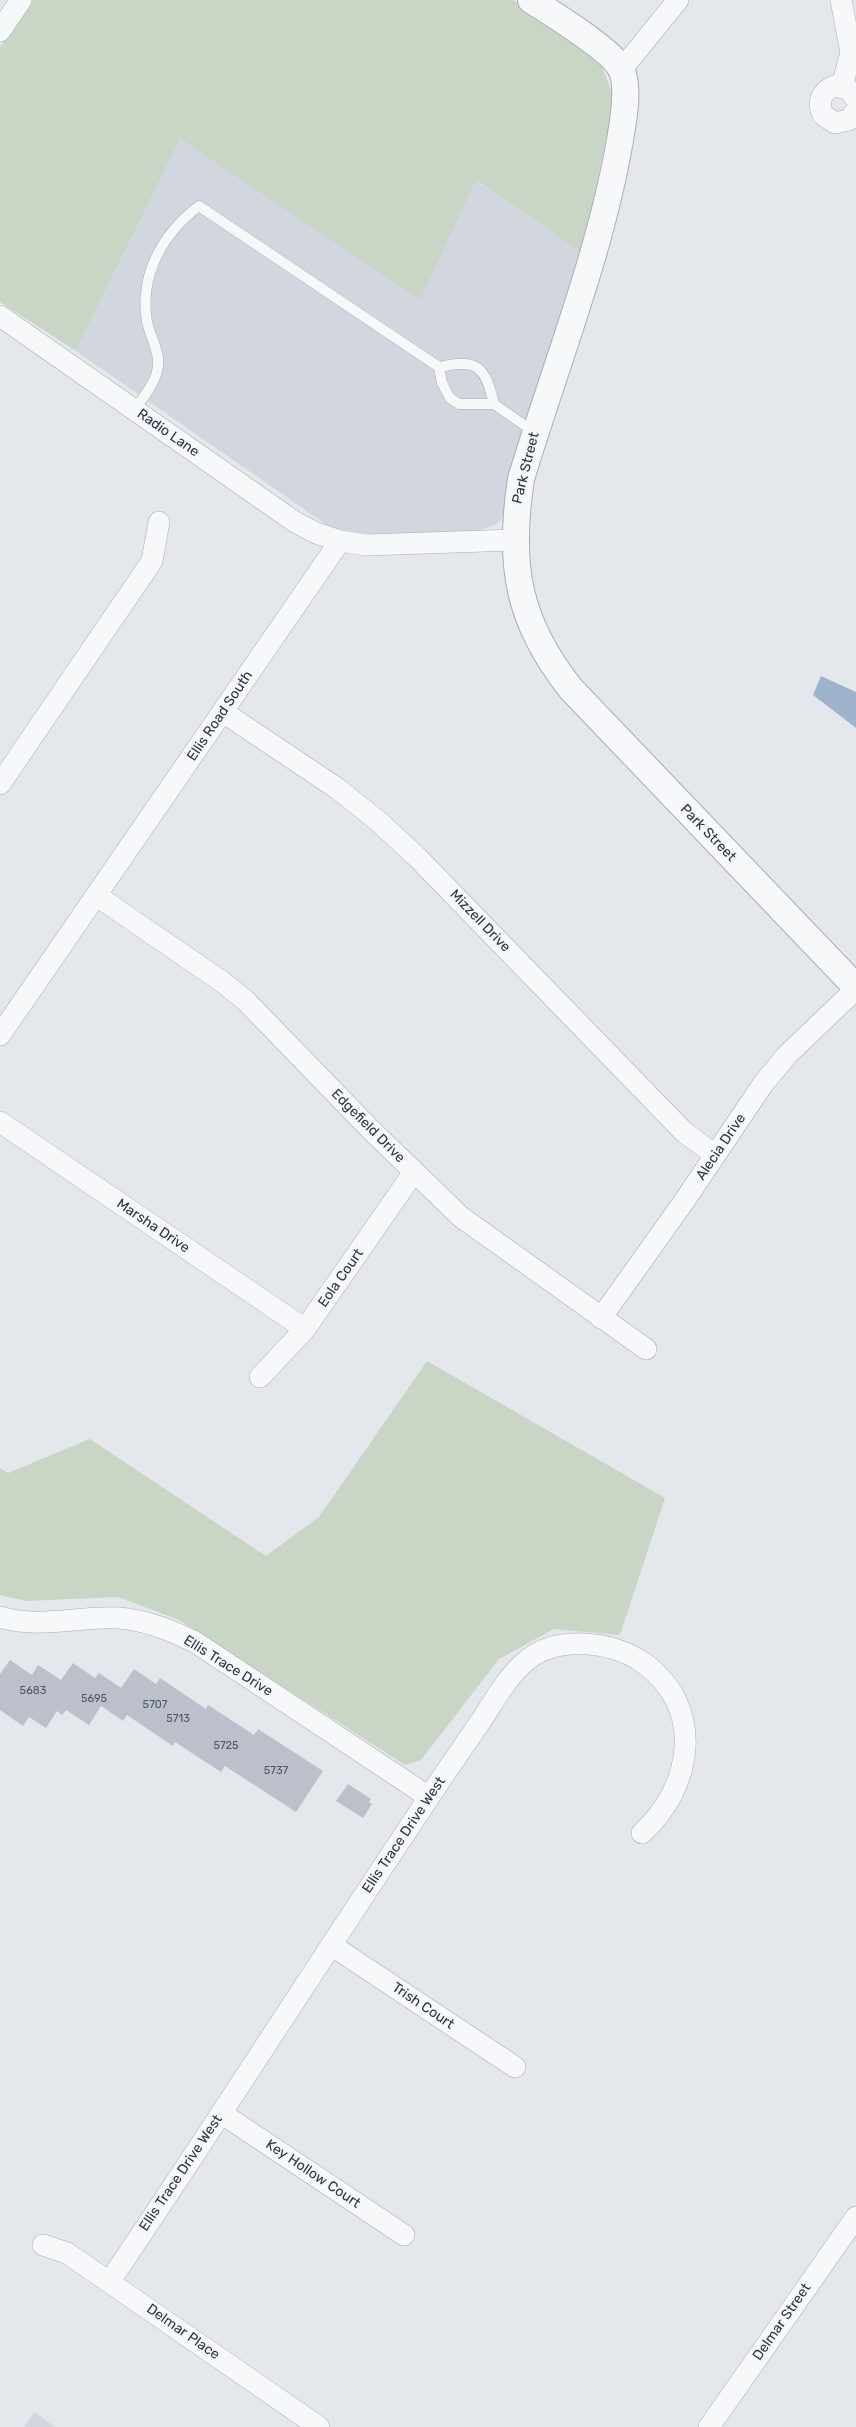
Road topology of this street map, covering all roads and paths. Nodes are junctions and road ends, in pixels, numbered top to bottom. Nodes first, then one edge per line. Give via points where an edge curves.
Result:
1 (21, 0) edge
2 (531, 0) edge
3 (678, 0) edge
4 (841, 0) edge
5 (0, 30) edge
6 (622, 69) junction
7 (849, 92) edge
8 (856, 111) edge
9 (0, 316) edge
10 (438, 367) junction
11 (494, 404) junction
12 (134, 409) junction
13 (535, 432) junction
14 (159, 522) dead end
15 (515, 540) junction
16 (340, 541) junction
17 (223, 712) junction
18 (0, 784) edge
19 (97, 896) junction
20 (856, 988) edge
21 (0, 1035) edge
22 (0, 1122) edge
23 (716, 1155) junction
24 (414, 1172) junction
25 (601, 1318) junction
26 (305, 1329) junction
27 (646, 1349) dead end
28 (260, 1378) dead end
29 (0, 1617) edge
30 (429, 1797) junction
31 (642, 1833) dead end
32 (331, 1945) junction
33 (515, 2067) dead end
34 (221, 2113) junction
35 (856, 2217) edge
36 (404, 2235) dead end
37 (43, 2245) dead end
38 (110, 2281) junction
39 (319, 2427) edge
40 (709, 2427) edge

1 - 5 street
2 - 6 street via 601,48
3 - 6 street
4 - 7 street via 852,53
6 - 13 street, Park Street via 626,101 611,191 587,276
7 - 8 street via 828,89 822,94 820,109 835,123 849,120
9 - 12 street, Radio Lane
10 - 11 lane via 450,398 459,404
10 - 11 lane via 459,362 471,364 483,373
10 - 12 lane via 199,206 183,217 155,257 146,282 147,321 159,364 155,380
11 - 13 lane
12 - 16 street, Radio Lane via 295,522
13 - 15 street, Park Street via 521,479
14 - 18 street via 152,560
15 - 16 street via 366,546
15 - 20 street, Park Street via 517,580 526,614 551,665
16 - 17 street, Ellis Road South
17 - 19 street, Ellis Road South
17 - 23 street, Mizzell Drive via 378,821 417,857 684,1132
19 - 21 street, Ellis Road South
19 - 24 street, Edgefield Drive via 245,1000
20 - 23 street, Alecia Drive via 763,1084
22 - 26 street, Marsha Drive
23 - 25 street, Alecia Drive
24 - 25 street, Edgefield Drive via 461,1217
24 - 26 street, Eola Court
25 - 27 street, Edgefield Drive
26 - 28 street, Eola Court
29 - 30 street, Ellis Trace Drive via 44,1623 118,1618 167,1629 194,1642
30 - 31 street, Ellis Trace Drive West via 504,1686 526,1660 568,1645 608,1647 633,1656 654,1670 678,1704 685,1729 682,1771 673,1795 656,1821
30 - 32 street, Ellis Trace Drive West
32 - 33 street, Trish Court
32 - 34 street, Ellis Trace Drive West
34 - 36 street, Key Hollow Court
34 - 38 street, Ellis Trace Drive West
35 - 40 street, Delmar Street
37 - 38 street, Delmar Place via 68,2253
38 - 39 street, Delmar Place

